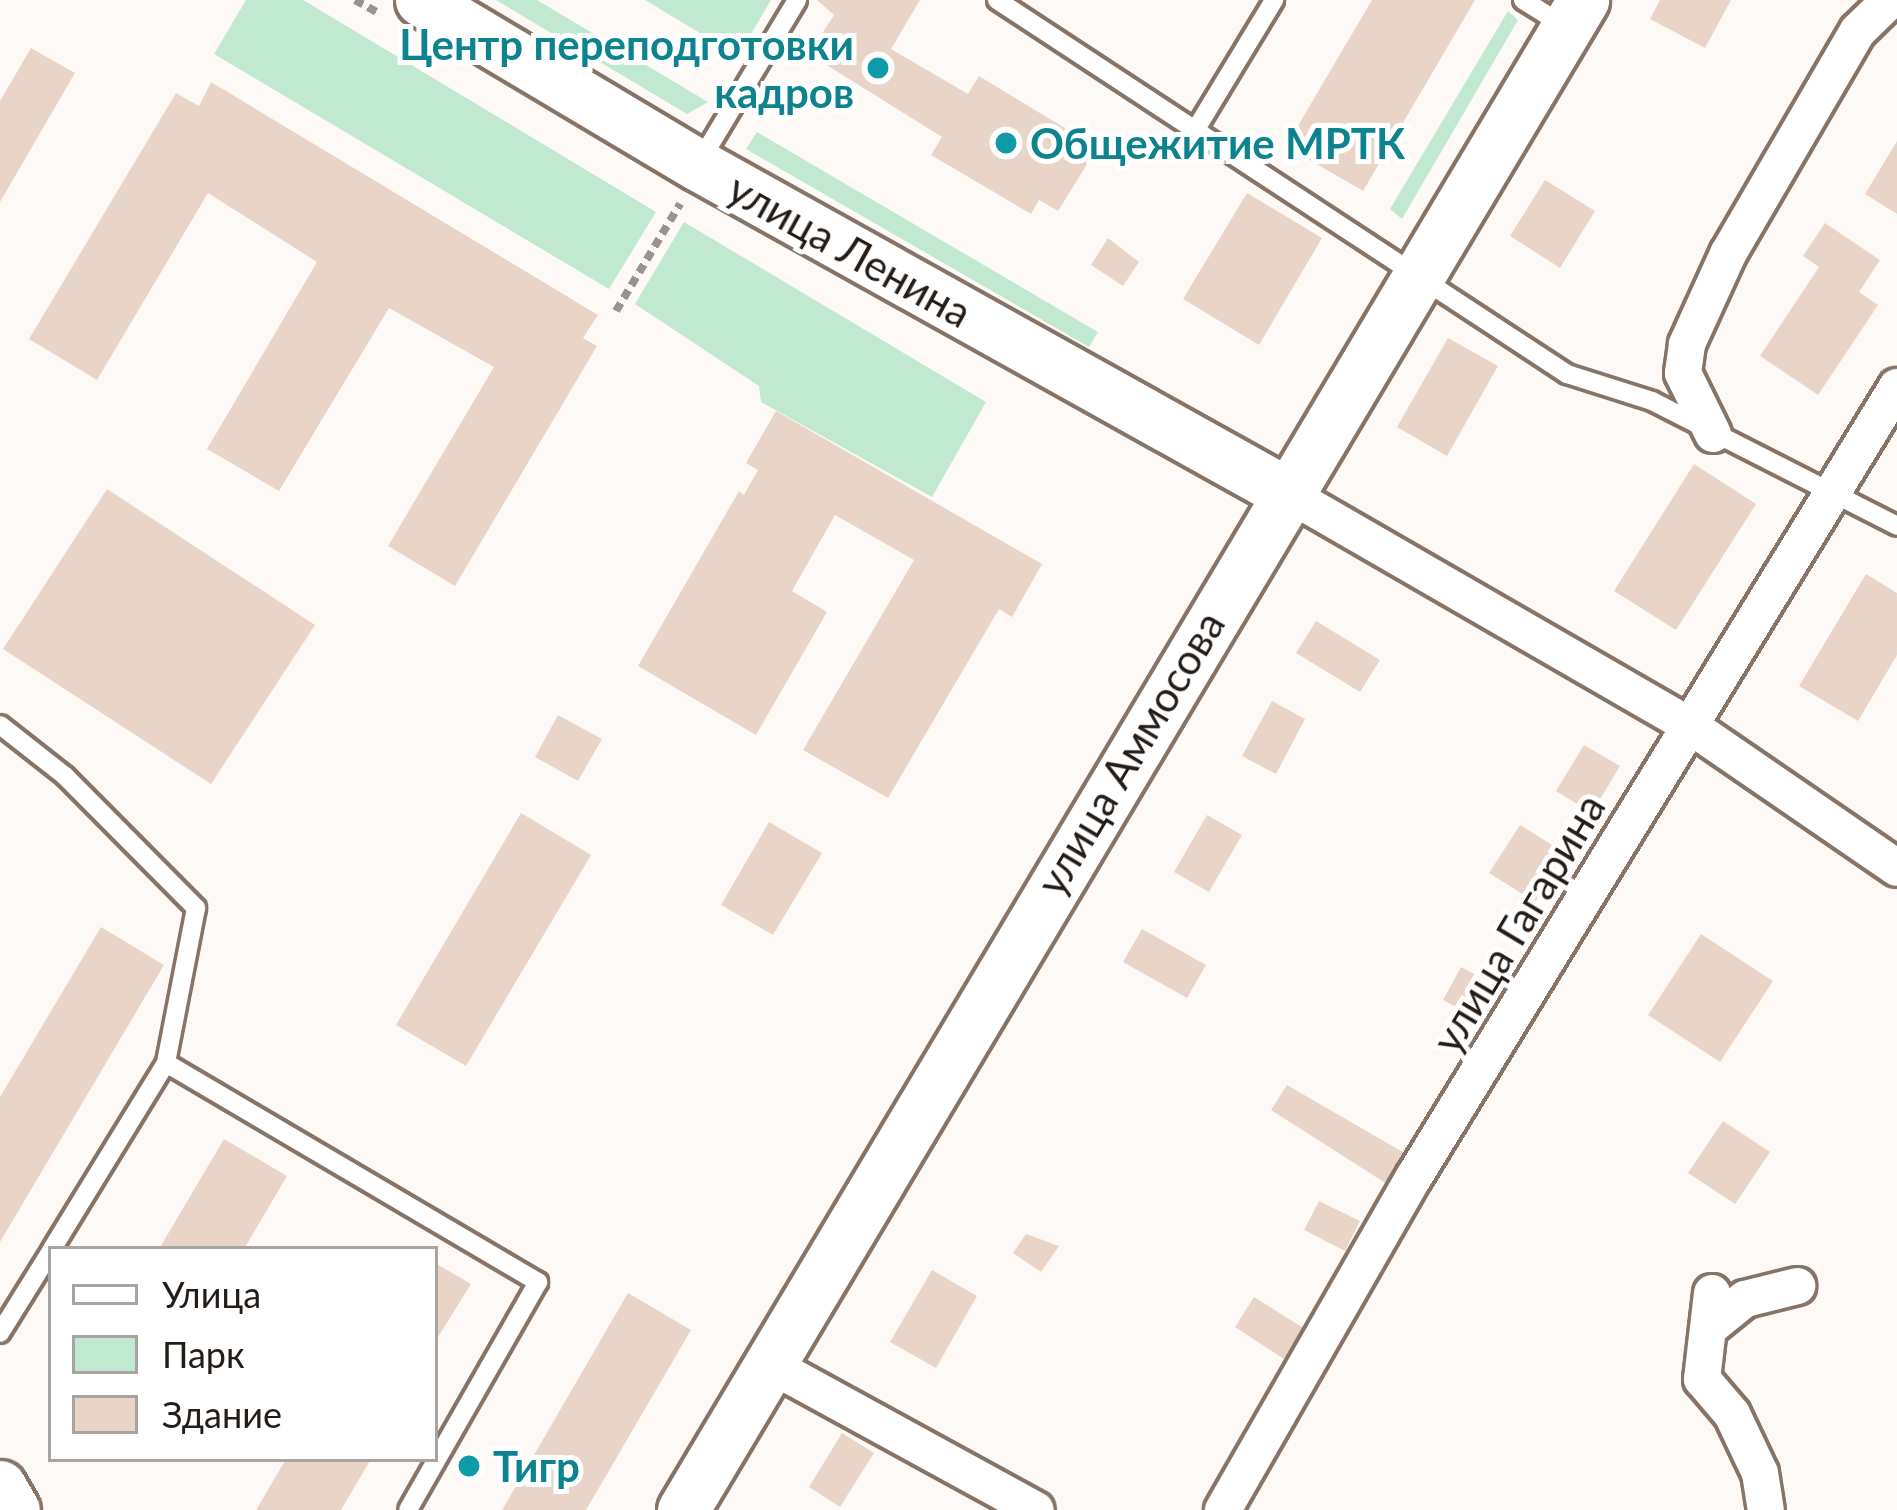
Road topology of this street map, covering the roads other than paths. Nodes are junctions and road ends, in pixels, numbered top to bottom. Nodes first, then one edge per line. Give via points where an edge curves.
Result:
1 (421, 0) edge
2 (797, 0) edge
3 (997, 0) edge
4 (1274, 0) edge
5 (1522, 0) edge
6 (1890, 0) edge
7 (1575, 14) edge
8 (1196, 129) junction
9 (694, 176) junction
10 (1414, 272) junction
11 (1897, 387) edge
12 (1713, 434) junction
13 (1836, 490) junction
14 (1285, 492) junction
15 (1897, 526) edge
16 (0, 725) edge
17 (1689, 725) junction
18 (1897, 868) edge
19 (166, 1063) junction
20 (53, 1246) edge
21 (48, 1255) edge
22 (1797, 1286) dead end
23 (0, 1334) edge
24 (770, 1364) junction
25 (438, 1457) edge
26 (435, 1462) edge
27 (0, 1486) edge
28 (14, 1510) edge
29 (408, 1510) edge
30 (683, 1510) edge
31 (1036, 1510) edge
32 (1223, 1510) edge
33 (1766, 1510) edge

1 - 9 main road, улица Ленина
2 - 9 lane
3 - 8 lane
4 - 8 lane
5 - 7 lane
6 - 12 street via 1858,31 1728,254 1687,344 1684,373
7 - 10 main road, улица Аммосова
8 - 10 lane
9 - 14 main road, улица Ленина
10 - 12 lane via 1568,374 1652,401
10 - 14 main road, улица Аммосова
11 - 13 street, улица Гагарина
12 - 13 lane
13 - 15 lane
13 - 17 street, улица Гагарина
14 - 17 street
14 - 24 main road, улица Аммосова
16 - 19 lane via 65,776 196,908
17 - 18 street
17 - 32 street, улица Гагарина
19 - 20 lane
19 - 25 lane via 538,1282
21 - 23 lane
22 - 33 street via 1710,1311 1702,1379 1732,1414 1760,1473
24 - 30 main road, улица Аммосова
24 - 31 street
26 - 29 lane
27 - 28 main road

